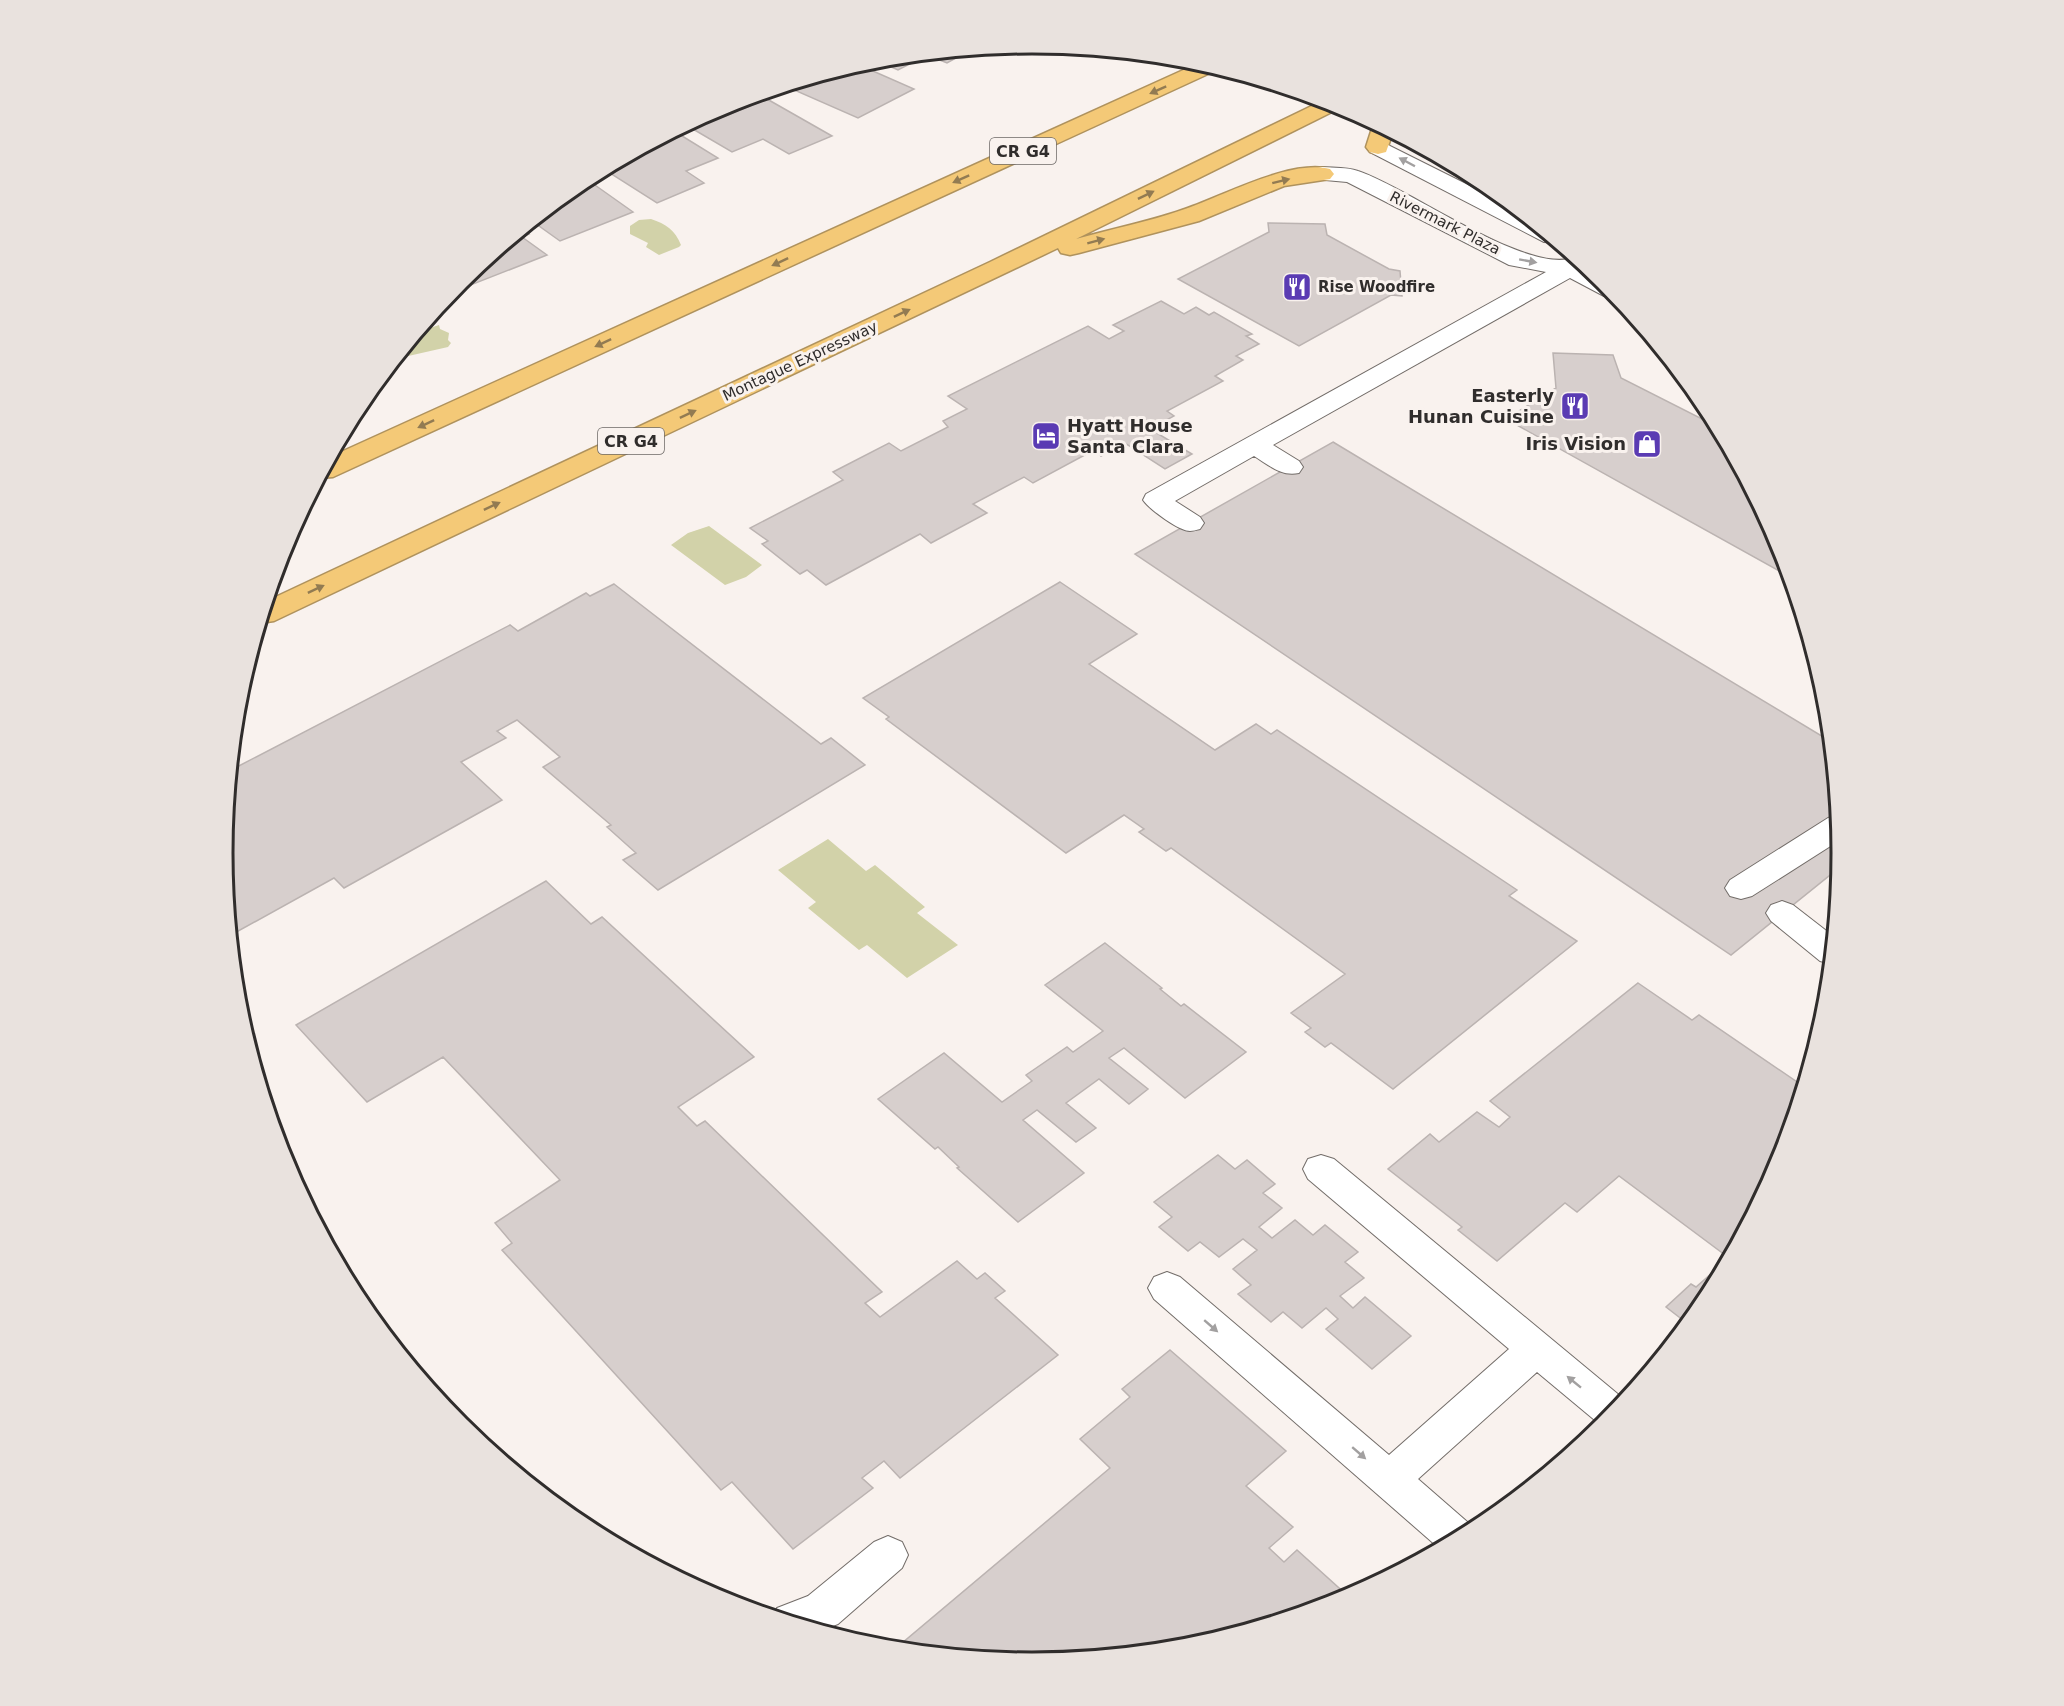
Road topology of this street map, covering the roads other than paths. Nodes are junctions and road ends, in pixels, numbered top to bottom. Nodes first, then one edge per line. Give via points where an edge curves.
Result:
1 (1199, 72) edge
2 (1323, 109) edge
3 (1380, 137) edge
4 (1322, 174) joint
5 (1507, 211) edge
6 (1574, 266) edge
7 (999, 267) junction
8 (1575, 267) edge
9 (1256, 446) junction
10 (333, 467) edge
11 (1290, 467) dead end
12 (1190, 524) dead end
13 (271, 610) edge
14 (1830, 832) edge
15 (1742, 888) dead end
16 (1782, 913) dead end
17 (1825, 947) edge
18 (1321, 1169) dead end
19 (1167, 1288) dead end
20 (1535, 1350) junction
21 (1607, 1408) edge
22 (1390, 1479) junction
23 (1451, 1533) edge
24 (888, 1556) dead end
25 (802, 1618) edge

1 -> 10 highway, CR G4
7 -> 2 highway, Montague Expressway / CR G4
5 -> 3 lane
4 -> 6 lane, Rivermark Plaza via 1352,176 1517,260
7 -> 4 highway via 1190,216 1279,180
13 -> 7 highway, Montague Expressway / CR G4
8 - 9 lane
9 - 11 lane
9 - 12 lane via 1156,500
14 - 15 lane
16 - 17 lane
18 - 20 lane
19 -> 22 lane
21 -> 20 lane
20 - 22 lane
22 - 23 lane
24 - 25 lane via 823,1610

